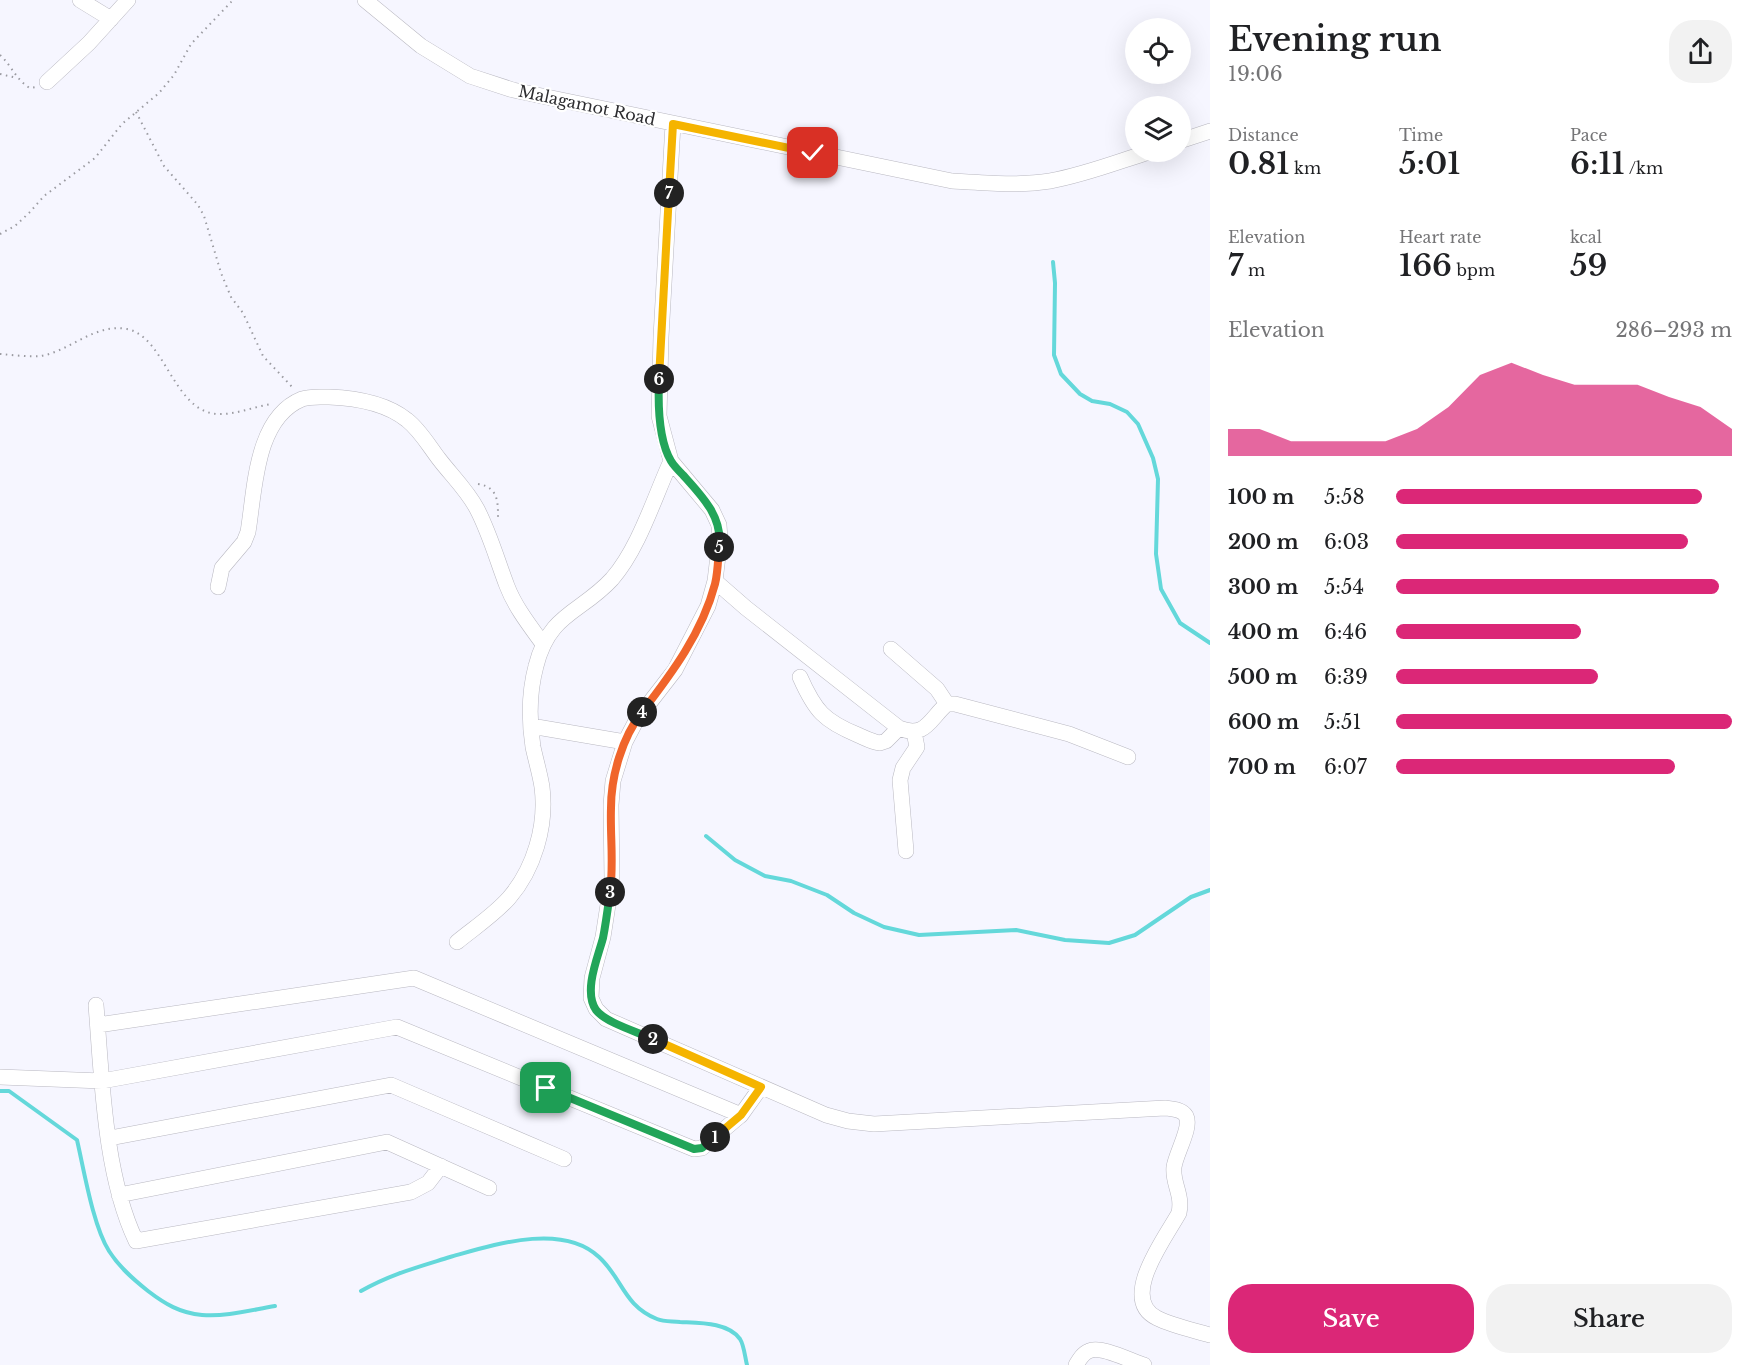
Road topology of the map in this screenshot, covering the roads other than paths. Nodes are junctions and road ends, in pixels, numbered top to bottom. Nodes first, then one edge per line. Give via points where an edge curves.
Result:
1 (80, 0) edge
2 (128, 0) edge
3 (365, 0) edge
4 (111, 19) junction
5 (47, 82) road end
6 (673, 124) junction
7 (1210, 131) edge
8 (1191, 137) edge
9 (1125, 160) edge
10 (671, 461) junction
11 (716, 580) junction
12 (218, 587) dead end
13 (543, 644) junction
14 (891, 650) dead end
15 (800, 677) dead end
16 (947, 704) junction
17 (531, 726) junction
18 (907, 730) junction
19 (625, 742) junction
20 (1128, 757) dead end
21 (906, 851) dead end
22 (457, 942) dead end
23 (96, 1005) dead end
24 (98, 1025) junction
25 (0, 1077) edge
26 (102, 1081) junction
27 (761, 1087) junction
28 (741, 1115) junction
29 (110, 1138) junction
30 (564, 1159) dead end
31 (441, 1166) junction
32 (489, 1188) dead end
33 (119, 1195) junction
34 (1210, 1335) edge
35 (1076, 1365) edge
36 (1144, 1365) edge

1 - 4 street
2 - 4 street
3 - 6 street, Malagamot Road via 421,46 470,76 513,90
4 - 5 street
6 - 9 street, Malagamot Road via 952,181 1049,181
6 - 10 street via 659,397 663,437
7 - 8 street
10 - 11 street via 712,510 719,525
10 - 13 street via 626,559 611,579 559,620
11 - 18 street via 746,608
11 - 19 street via 686,652
12 - 13 street via 222,568 248,532 267,434 289,407 303,399 337,397 366,401 408,420 468,494 495,549 514,601
13 - 17 street via 531,697
14 - 16 street via 937,689
15 - 18 street via 811,701 841,729 880,743
16 - 18 street via 928,725
16 - 20 street via 1039,725
17 - 19 street
17 - 22 street via 543,816 530,865 510,897
18 - 21 street via 917,747 900,780
19 - 27 street via 614,781 612,879 591,998 606,1019
23 - 24 street
24 - 26 street
24 - 28 street via 414,978
25 - 26 street
26 - 28 street via 397,1027 694,1149 702,1148
26 - 29 street
27 - 28 street
27 - 34 street via 826,1115 874,1124 1165,1108 1183,1112 1188,1128 1174,1167 1181,1203 1179,1213 1146,1273 1142,1300 1156,1318
29 - 30 street via 391,1085
29 - 33 street
31 - 32 street
31 - 33 street via 387,1142
31 - 33 street via 428,1183 411,1192 136,1241
35 - 36 street via 1083,1355 1102,1350

